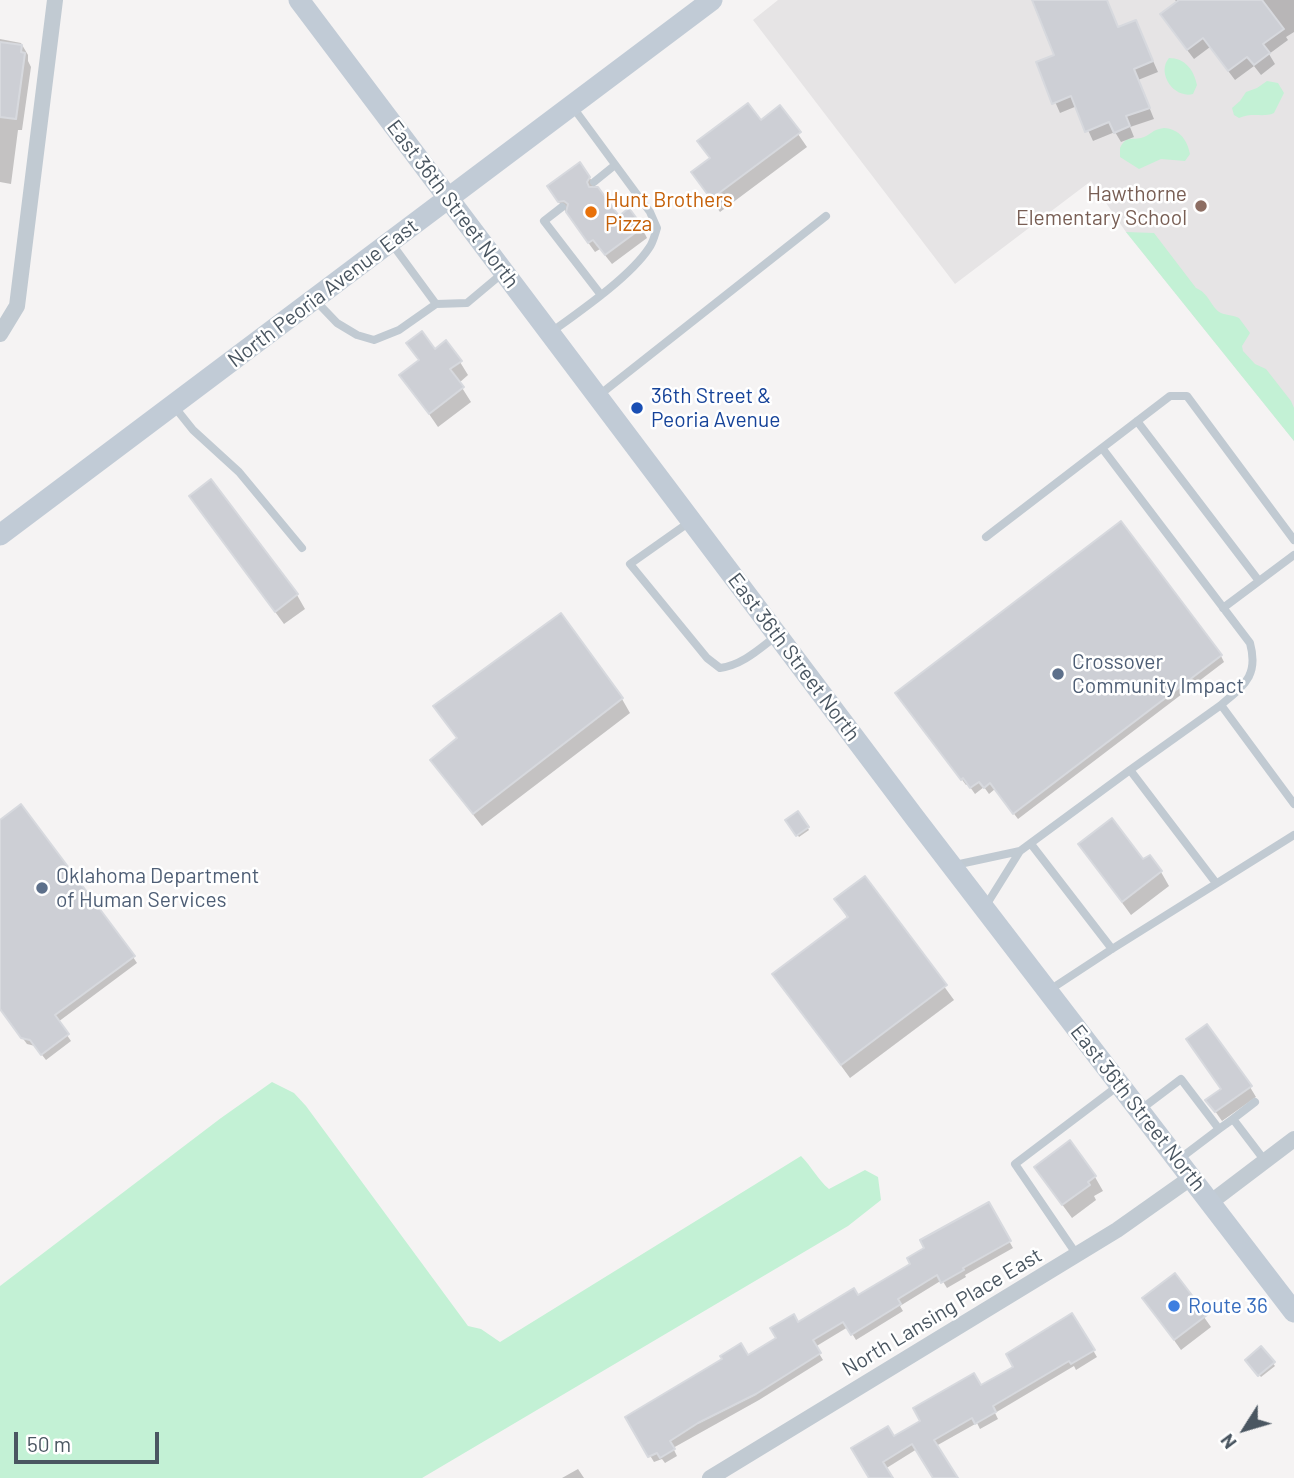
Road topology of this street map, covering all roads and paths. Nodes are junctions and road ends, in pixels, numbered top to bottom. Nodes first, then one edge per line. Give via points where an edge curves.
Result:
1 (55, 0) edge
2 (299, 0) edge
3 (712, 0) edge
4 (571, 106) junction
5 (615, 165) junction
6 (594, 182) dead end
7 (448, 199) junction
8 (562, 207) dead end
9 (826, 216) dead end
10 (391, 242) junction
11 (504, 272) junction
12 (601, 295) junction
13 (315, 300) junction
14 (436, 304) junction
15 (550, 333) junction
16 (0, 334) edge
17 (598, 396) junction
18 (173, 405) junction
19 (1137, 421) junction
20 (1102, 448) junction
21 (691, 520) junction
22 (0, 535) edge
23 (986, 537) dead end
24 (1294, 540) edge
25 (302, 548) dead end
26 (1294, 555) edge
27 (1259, 581) junction
28 (1223, 608) junction
29 (778, 635) junction
30 (1221, 705) junction
31 (1130, 771) junction
32 (1294, 804) edge
33 (1294, 835) edge
34 (1031, 844) junction
35 (1020, 850) junction
36 (952, 865) junction
37 (1216, 883) junction
38 (985, 908) junction
39 (1112, 949) junction
40 (1048, 991) junction
41 (1120, 1084) junction
42 (1255, 1102) dead end
43 (1140, 1110) junction
44 (1233, 1119) junction
45 (1219, 1129) junction
46 (1294, 1139) edge
47 (1178, 1160) junction
48 (1265, 1161) junction
49 (1192, 1177) junction
50 (1211, 1202) junction
51 (1077, 1255) junction
52 (1294, 1312) edge
53 (710, 1478) edge

1 - 16 street via 18,306
2 - 7 main road, East 36th Street North
3 - 4 main road, North Peoria Avenue East
4 - 5 lane
4 - 7 main road, North Peoria Avenue East
5 - 6 lane
5 - 12 lane via 657,228 650,248
7 - 10 main road, North Peoria Avenue East
7 - 11 main road, East 36th Street North
8 - 12 lane via 544,221
9 - 17 lane
10 - 13 main road, North Peoria Avenue East
10 - 14 lane
11 - 14 lane via 467,303
11 - 15 main road, East 36th Street North
12 - 15 lane
13 - 14 lane via 337,323 374,340
13 - 18 main road, North Peoria Avenue East
15 - 17 main road, East 36th Street North
17 - 21 main road, East 36th Street North
18 - 22 main road, North Peoria Avenue East
18 - 25 lane via 239,472
19 - 20 lane
19 - 24 lane via 1170,396 1187,396
19 - 27 lane
20 - 23 lane
20 - 28 lane
21 - 29 main road, East 36th Street North
21 - 29 lane via 630,564 720,668 732,667
26 - 27 lane
27 - 28 lane
28 - 30 lane via 1250,643 1254,657 1248,680
29 - 36 main road, East 36th Street North
30 - 31 lane
30 - 32 lane
31 - 34 lane
31 - 37 lane
33 - 37 lane
34 - 35 lane
34 - 39 lane
35 - 36 lane
35 - 38 lane
36 - 38 main road, East 36th Street North
37 - 39 lane
38 - 40 main road, East 36th Street North
39 - 40 lane
40 - 41 main road, East 36th Street North
41 - 43 main road, East 36th Street North
41 - 51 lane via 1015,1164
42 - 44 lane
43 - 45 lane via 1181,1079
43 - 47 main road, East 36th Street North
44 - 45 lane
44 - 48 lane
45 - 47 lane
46 - 48 street
47 - 49 main road, East 36th Street North
48 - 50 street
49 - 50 main road, East 36th Street North
49 - 51 street, North Lansing Place East
50 - 52 main road, East 36th Street North
51 - 53 street, North Lansing Place East

